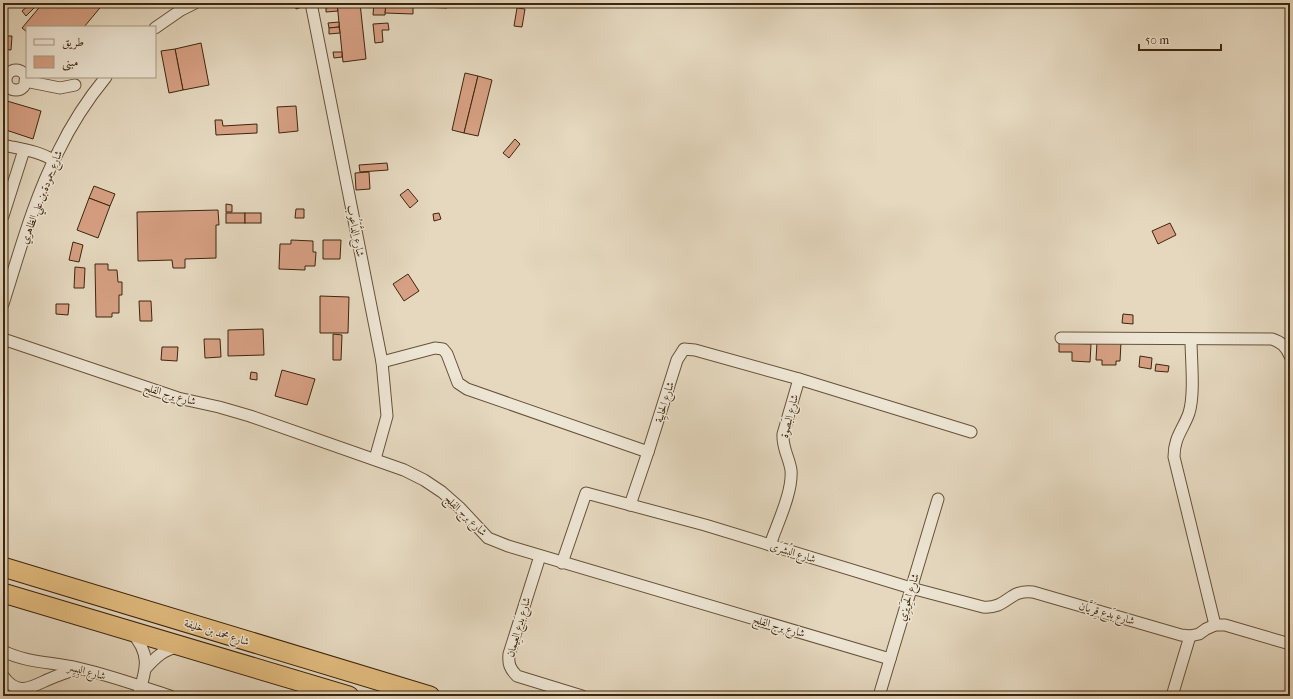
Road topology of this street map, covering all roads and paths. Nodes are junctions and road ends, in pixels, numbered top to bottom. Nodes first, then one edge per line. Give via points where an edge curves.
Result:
1 (195, 3) edge
2 (311, 3) edge
3 (156, 27) edge
4 (105, 78) edge
5 (25, 81) junction
6 (5, 82) edge
7 (75, 85) dead end
8 (3, 145) edge
9 (24, 150) junction
10 (54, 161) junction
11 (3, 216) edge
12 (3, 304) edge
13 (1061, 338) dead end
14 (3, 339) edge
15 (1191, 339) junction
16 (1290, 356) edge
17 (382, 362) junction
18 (799, 379) junction
19 (971, 432) dead end
20 (648, 452) junction
21 (375, 459) junction
22 (938, 499) dead end
23 (630, 505) junction
24 (770, 545) junction
25 (540, 556) junction
26 (562, 563) junction
27 (3, 567) edge
28 (911, 588) junction
29 (3, 593) edge
30 (1000, 605) joint
31 (1215, 625) junction
32 (130, 631) junction
33 (1190, 636) junction
34 (1290, 644) edge
35 (182, 646) junction
36 (3, 651) edge
37 (890, 658) junction
38 (71, 667) junction
39 (146, 668) junction
40 (3, 676) edge
41 (140, 691) edge
42 (170, 696) edge
43 (349, 696) edge
44 (430, 696) edge
45 (582, 696) edge
46 (879, 696) edge
47 (1172, 696) edge

1 - 3 street
2 - 17 street, شارع الدَّاعُوب
4 - 10 street, شارع حمودة بن علي الظاهري via 89,98
5 - 6 street via 19,90
5 - 6 street via 23,74 16,70 9,73
5 - 7 street via 60,88
8 - 9 street
9 - 10 street via 49,157
9 - 11 street
10 - 12 street, شارع حمودة بن علي الظاهري via 36,204
13 - 15 street
14 - 21 street, شارع برج الفلج via 172,396 250,416
15 - 16 street via 1272,339 1280,341
15 - 31 street via 1191,402 1189,413 1176,438 1174,456
17 - 20 street via 435,348 443,349 458,383 466,389
17 - 21 street, شارع الدَّاعُوب via 387,416
18 - 19 street, شارع الحابِية
18 - 20 street, شارع الحابِية via 696,350 684,349 677,360
18 - 24 street, شارع البَصوة via 782,443 789,459 791,481
20 - 23 street
21 - 25 street, شارع برج الفلج via 404,470 442,492 488,538
22 - 28 street, شارع الحِوَيزِي
23 - 24 street, شارع البُشرَى
23 - 26 street, شارع البُشرَى via 586,494
24 - 28 street, شارع البُشرَى
25 - 26 street, شارع برج الفلج
25 - 45 street, شارع بَدع العِيمان via 508,663 511,671 517,676
26 - 37 street, شارع برج الفلج
27 - 44 highway, شارع محمد بن خليفة
28 - 30 street, شارع البُشرَى via 982,607
28 - 37 street, شارع الحِوَيزِي
29 - 32 highway
30 - 33 street, شارع بَدع قِرَيَّان via 1018,592 1033,592
31 - 33 street
31 - 34 street via 1235,627
32 - 35 highway
32 - 39 street via 140,644
33 - 47 street
35 - 39 street via 162,653
35 - 43 highway
36 - 38 street, شارع البِسِر via 30,660
37 - 46 street, شارع الحِوَيزِي
38 - 40 street via 68,672 28,688 16,688
38 - 41 street, شارع البِسِر
39 - 41 street
41 - 42 street, شارع البِسِر

